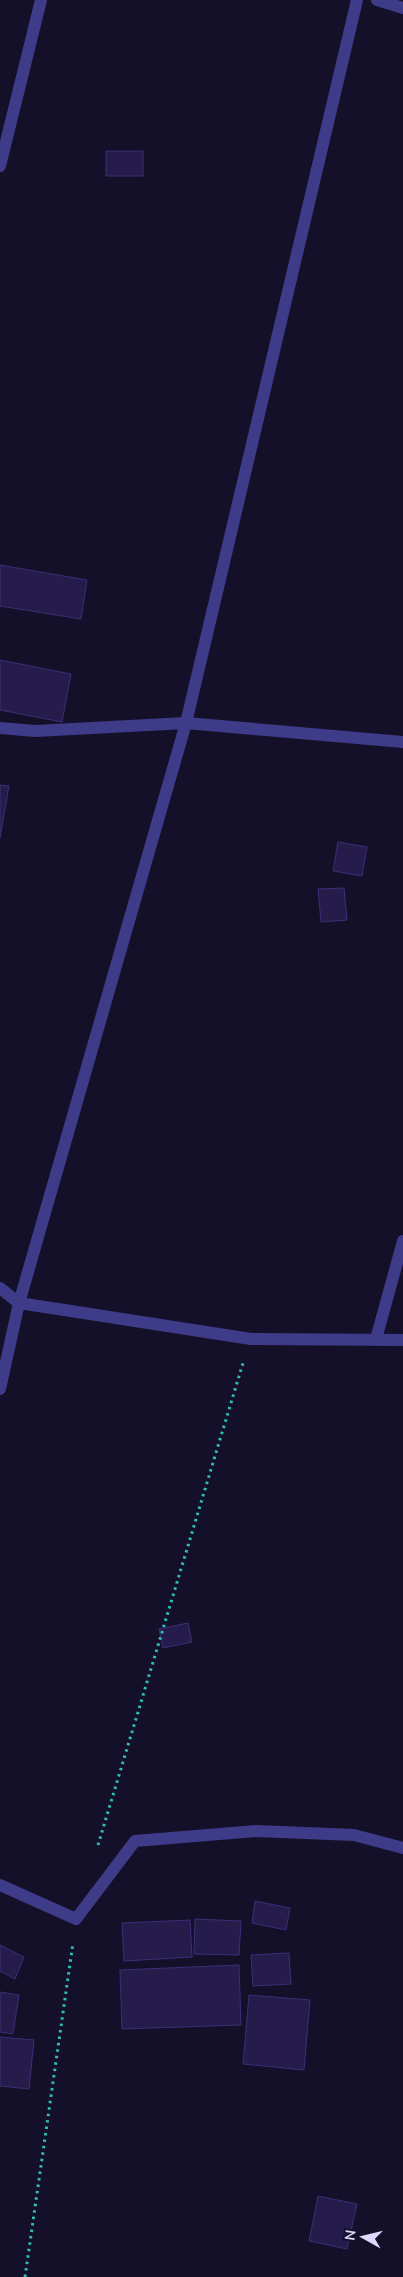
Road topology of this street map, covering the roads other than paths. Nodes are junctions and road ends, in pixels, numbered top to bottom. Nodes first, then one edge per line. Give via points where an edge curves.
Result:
1 (42, 0) edge
2 (356, 0) edge
3 (378, 0) edge
4 (403, 8) edge
5 (0, 166) edge
6 (186, 723) junction
7 (0, 728) edge
8 (403, 742) edge
9 (403, 1241) edge
10 (0, 1288) edge
11 (19, 1303) junction
12 (376, 1339) junction
13 (403, 1340) edge
14 (0, 1389) edge
15 (403, 1848) edge
16 (0, 1885) edge

1 - 5 street
2 - 6 street
3 - 4 street
6 - 7 street via 35,730
6 - 8 street
6 - 11 street
9 - 12 street
10 - 11 street
11 - 12 street via 250,1339
11 - 14 street
12 - 13 street
15 - 16 street via 354,1835 256,1832 135,1841 76,1919

